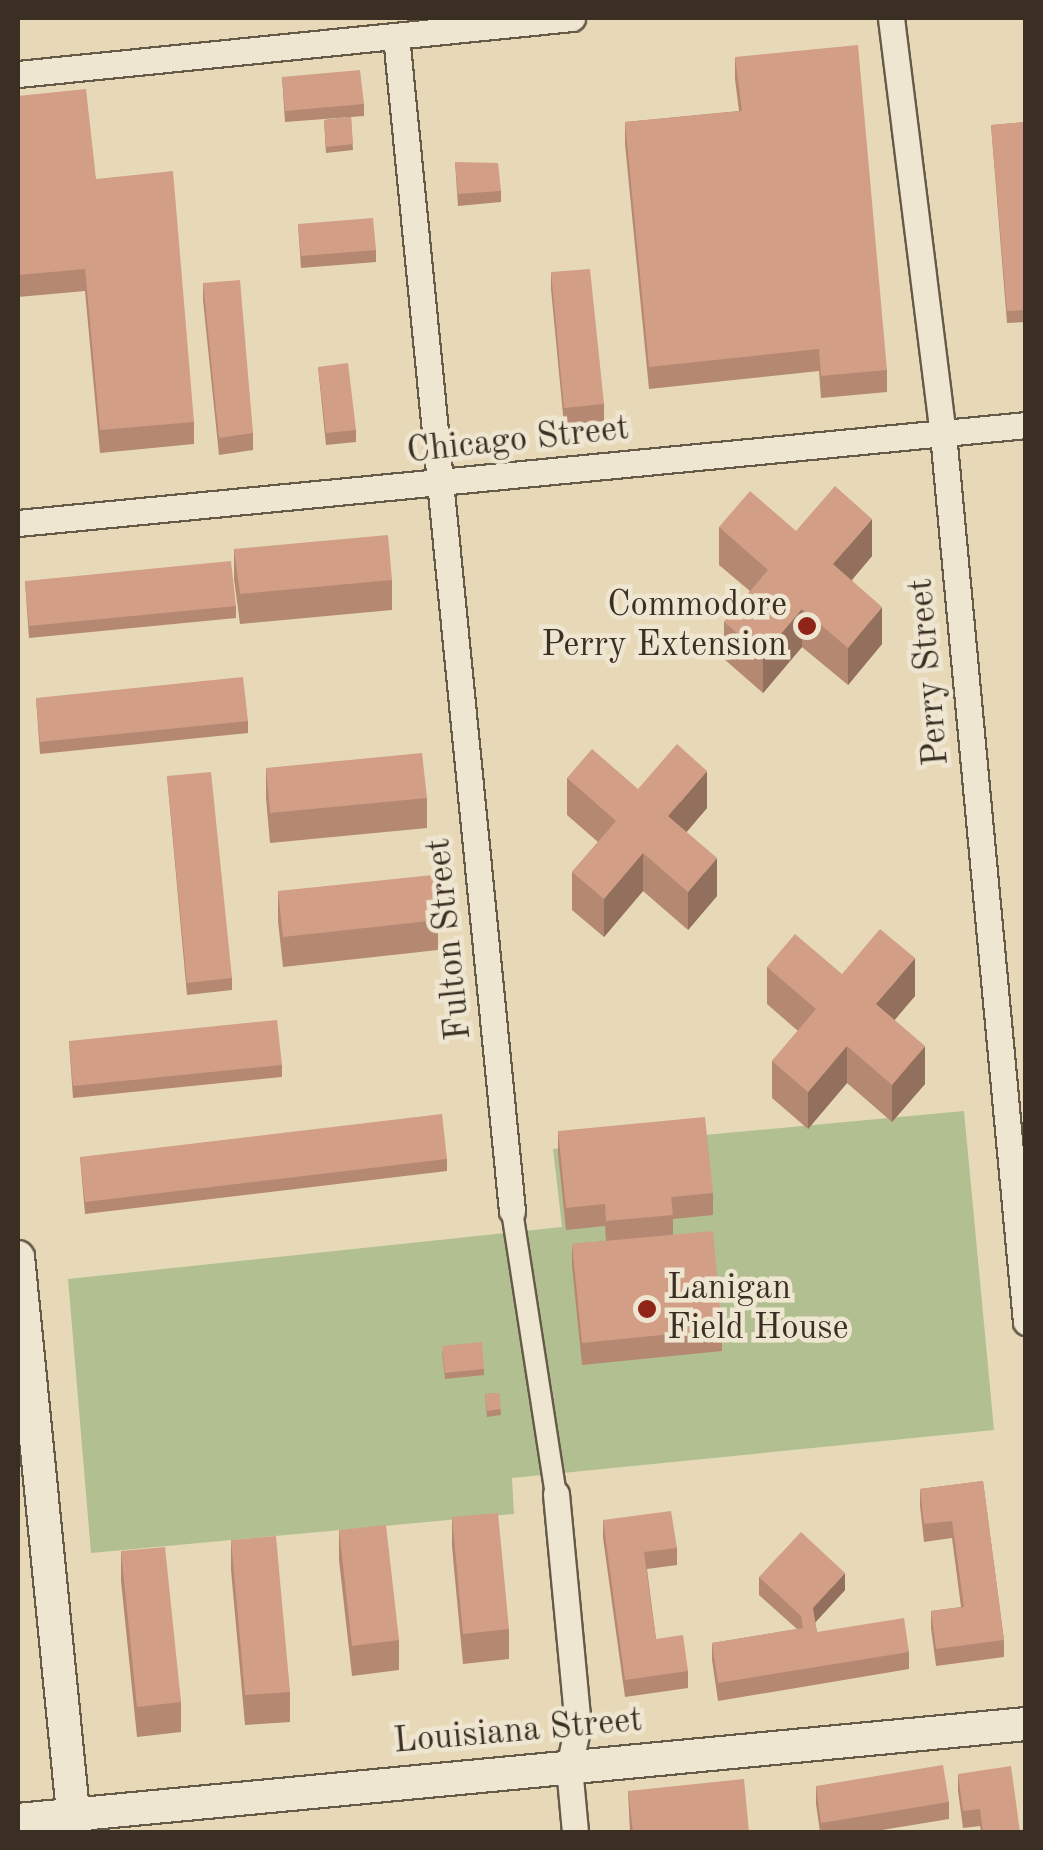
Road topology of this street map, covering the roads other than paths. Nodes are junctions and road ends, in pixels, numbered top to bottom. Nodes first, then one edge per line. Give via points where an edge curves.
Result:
1 (572, 18) edge
2 (891, 18) edge
3 (396, 36) junction
4 (18, 74) edge
5 (1026, 426) edge
6 (942, 434) junction
7 (440, 484) junction
8 (18, 524) edge
9 (512, 1211) joint
10 (18, 1258) edge
11 (1026, 1322) edge
12 (556, 1494) joint
13 (1026, 1724) edge
14 (569, 1767) junction
15 (18, 1820) edge
16 (74, 1824) edge
17 (575, 1832) edge

1 - 3 street
2 - 6 street, Perry Street
3 - 4 street
3 - 7 street, Fulton Street
5 - 6 street, Chicago Street
6 - 7 street, Chicago Street
6 - 11 street, Perry Street
7 - 8 street, Chicago Street
7 - 9 street, Fulton Street
9 - 12 street, Fulton Street
10 - 16 street
12 - 14 street, Fulton Street via 578,1725
13 - 14 street, Louisiana Street
14 - 16 street, Louisiana Street
14 - 17 street, Fulton Street
15 - 16 street, Louisiana Street

